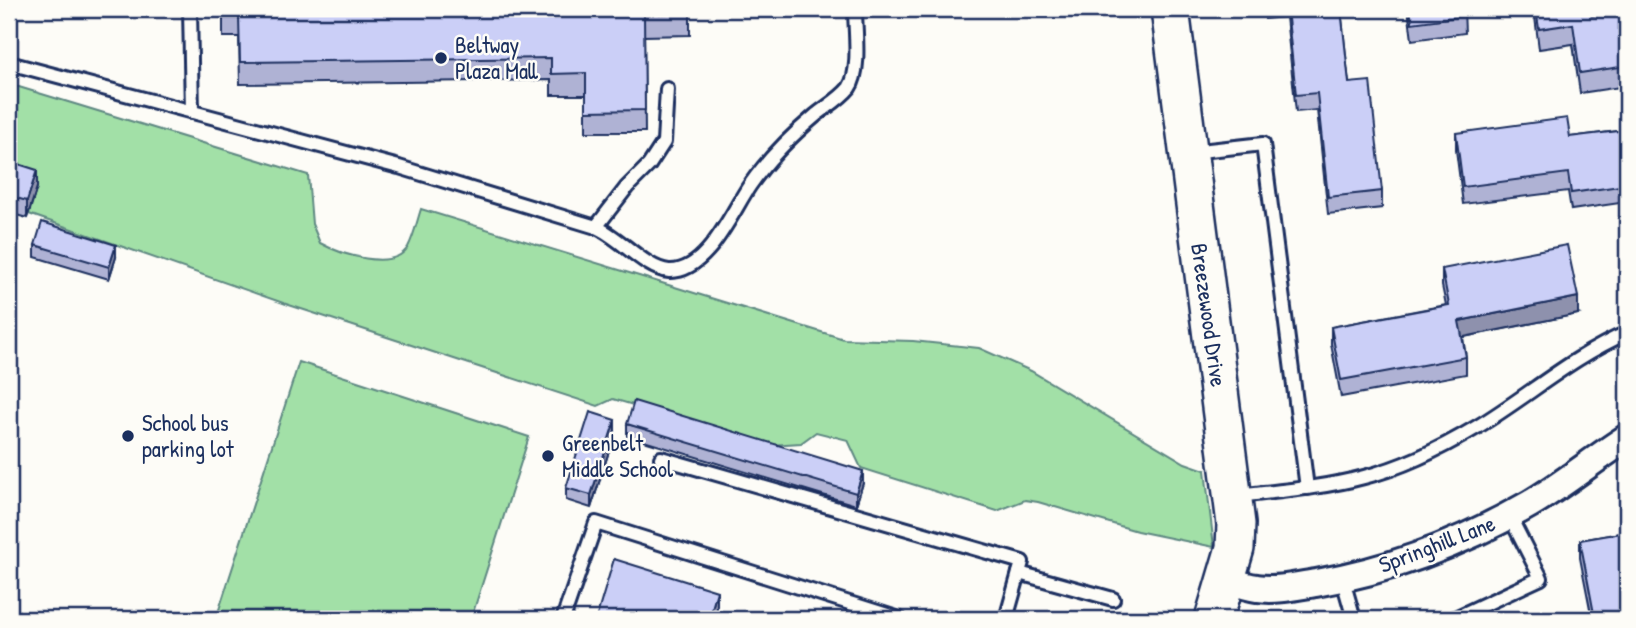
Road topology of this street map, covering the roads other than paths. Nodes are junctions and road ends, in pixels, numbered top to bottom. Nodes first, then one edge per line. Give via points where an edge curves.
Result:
1 (190, 9) edge
2 (855, 9) edge
3 (1170, 9) edge
4 (9, 62) edge
5 (667, 89) dead end
6 (192, 112) junction
7 (1188, 153) junction
8 (596, 227) junction
9 (1627, 333) edge
10 (1627, 438) edge
11 (661, 458) dead end
12 (1307, 488) junction
13 (1233, 496) junction
14 (1509, 515) junction
15 (1019, 573) junction
16 (1342, 577) junction
17 (1227, 579) junction
18 (1113, 599) dead end
19 (563, 619) edge
20 (900, 619) edge
21 (1006, 619) edge
22 (1214, 619) edge
23 (1354, 619) edge
24 (1453, 619) edge

1 - 6 lane
2 - 8 lane via 856,72 849,87 777,150 712,247 691,264 670,271 656,268 611,233
3 - 7 street, Breezewood Drive
4 - 6 lane
5 - 8 lane via 664,142
6 - 8 lane via 399,167
7 - 12 lane via 1263,144
7 - 13 street, Breezewood Drive
9 - 12 lane via 1423,456 1364,477
10 - 14 street, Springhill Lane
11 - 15 lane via 1022,562
12 - 13 lane
13 - 17 street, Breezewood Drive via 1236,548
14 - 16 street, Springhill Lane via 1435,550
14 - 24 lane via 1541,578
15 - 18 lane
15 - 21 lane
16 - 17 street, Springhill Lane via 1267,589
16 - 23 lane
17 - 22 street, Breezewood Drive
19 - 20 lane via 596,523

